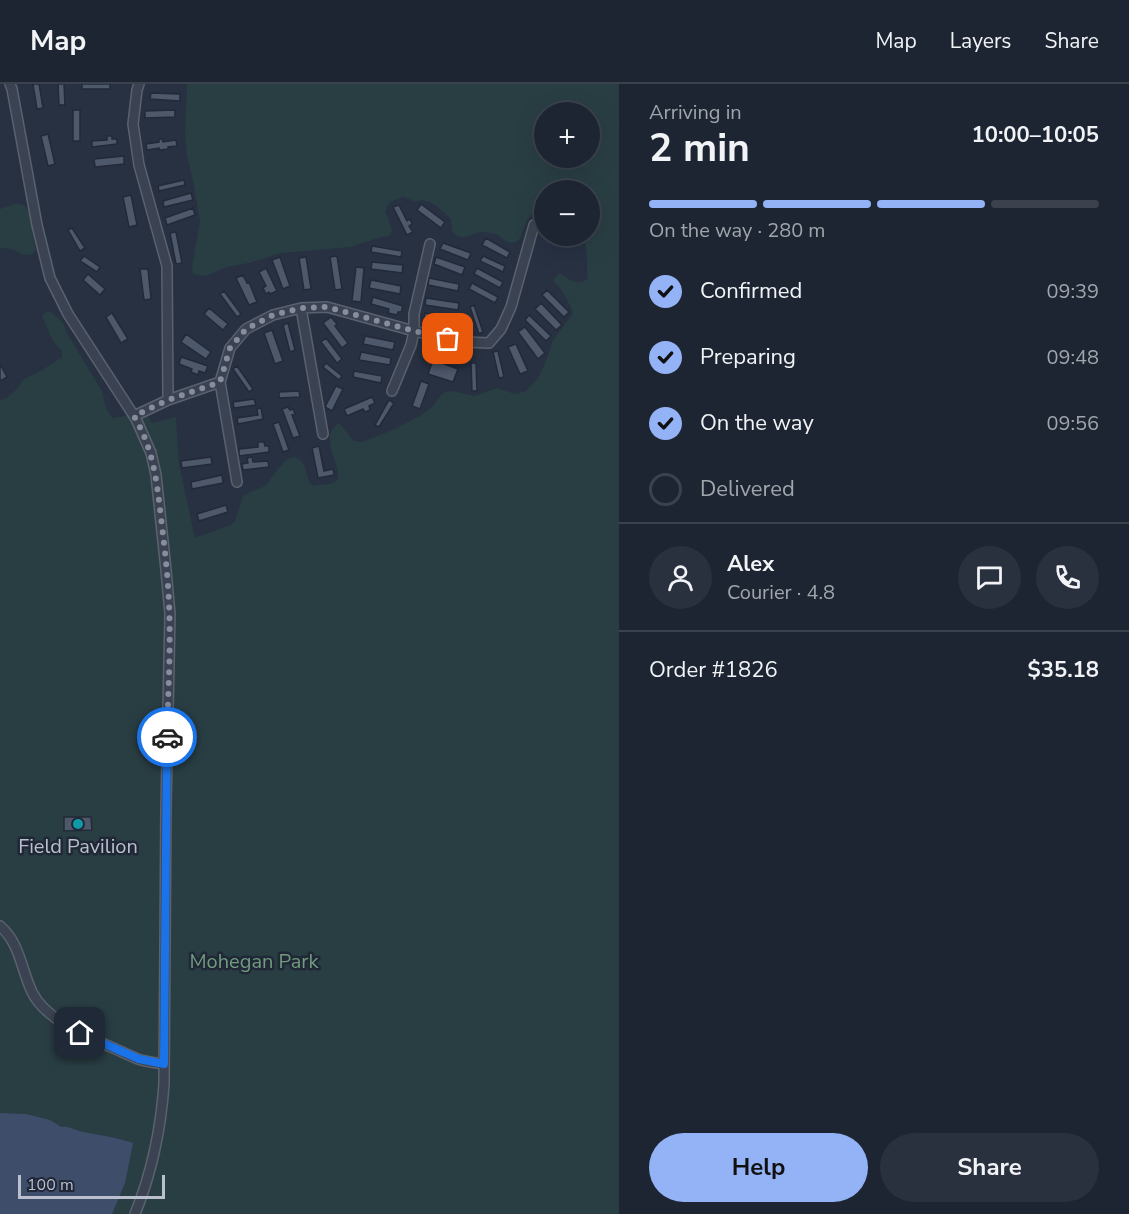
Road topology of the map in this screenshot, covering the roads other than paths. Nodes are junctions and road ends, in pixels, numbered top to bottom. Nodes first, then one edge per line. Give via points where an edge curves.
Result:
1 (10, 84) edge
2 (139, 84) edge
3 (534, 225) dead end
4 (430, 244) dead end
5 (301, 308) junction
6 (414, 331) junction
7 (220, 382) junction
8 (392, 391) dead end
9 (168, 400) junction
10 (134, 416) junction
11 (323, 434) dead end
12 (237, 482) dead end
13 (0, 926) edge
14 (164, 1064) junction
15 (135, 1214) edge

1 - 10 street via 52,283
2 - 9 street via 133,124 139,165 167,267
3 - 6 street via 511,307 489,343
4 - 6 street via 414,314
5 - 6 street via 327,307
5 - 7 street via 273,315 246,329 230,348
5 - 11 street
6 - 8 street
7 - 9 street
7 - 12 street
9 - 10 street
10 - 14 street via 154,466 169,600
13 - 14 street via 14,941 32,992 51,1012 73,1029 100,1042 139,1059
14 - 15 street via 157,1138

